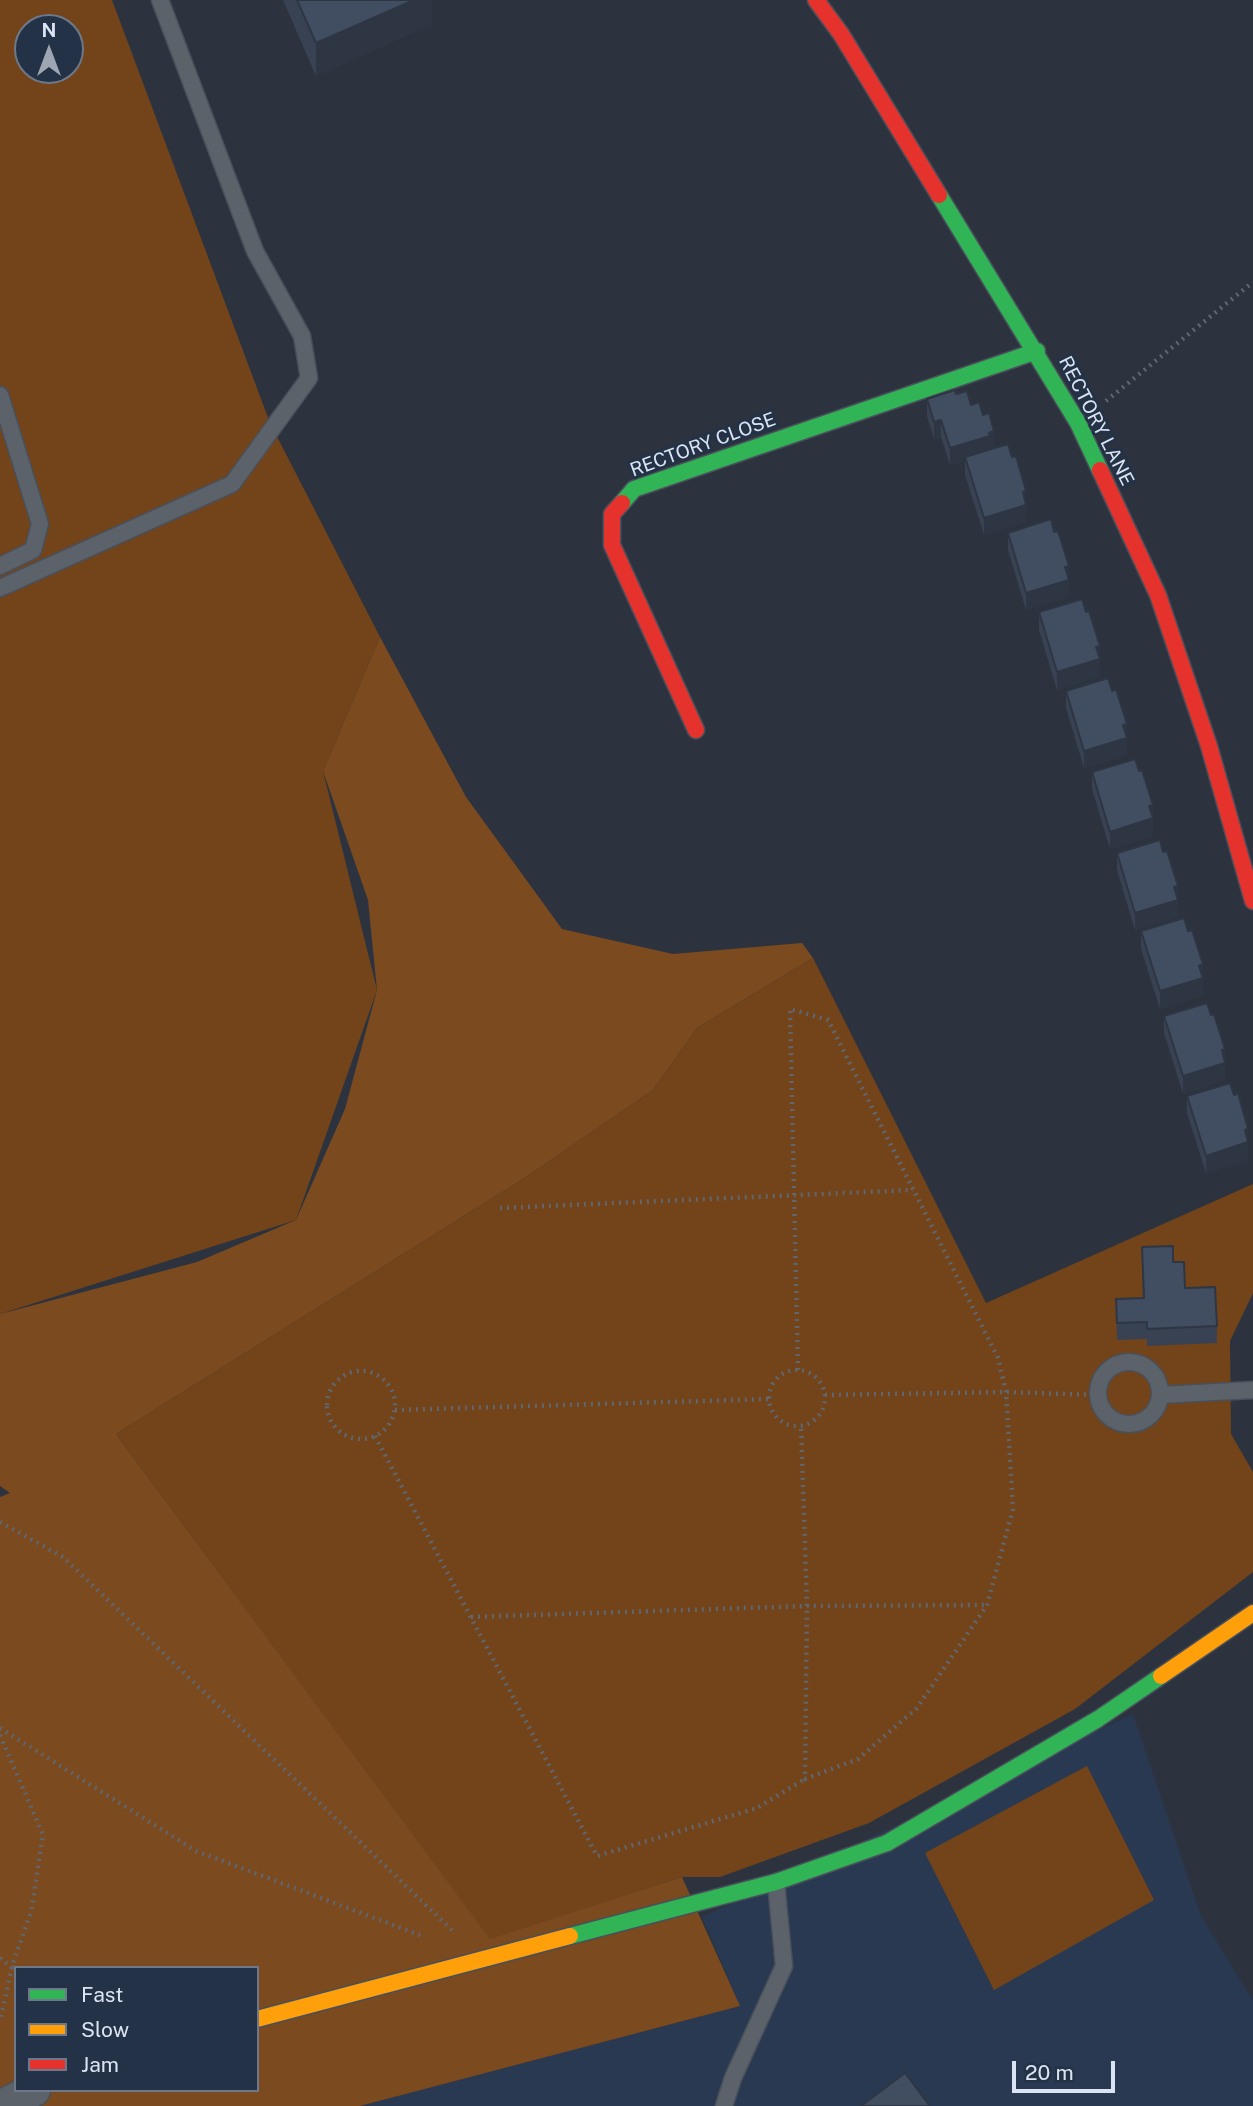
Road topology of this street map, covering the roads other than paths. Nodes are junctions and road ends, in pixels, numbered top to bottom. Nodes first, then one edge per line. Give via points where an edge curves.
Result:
1 (160, 0) edge
2 (816, 0) edge
3 (1037, 351) junction
4 (0, 395) edge
5 (0, 566) edge
6 (0, 588) edge
7 (696, 730) dead end
8 (1253, 901) edge
9 (1253, 1390) edge
10 (1160, 1395) junction
11 (1253, 1613) edge
12 (776, 1882) junction
13 (259, 2019) edge
14 (30, 2092) edge
15 (2, 2106) edge
16 (724, 2106) edge

1 - 6 lane via 255,251 302,337 309,377 232,484
2 - 3 street, RECTORY LANE
3 - 7 street, RECTORY CLOSE via 634,489 612,514 612,545
3 - 8 street, RECTORY LANE via 1078,423 1158,596 1209,746
4 - 5 lane via 40,524 33,550
9 - 10 lane
10 - 10 lane via 1158,1406 1146,1419 1126,1424 1108,1416 1098,1395 1104,1374 1124,1362 1136,1362 1152,1372
11 - 12 street via 1098,1719 887,1843
12 - 13 street
12 - 16 lane via 784,1966
14 - 15 street

